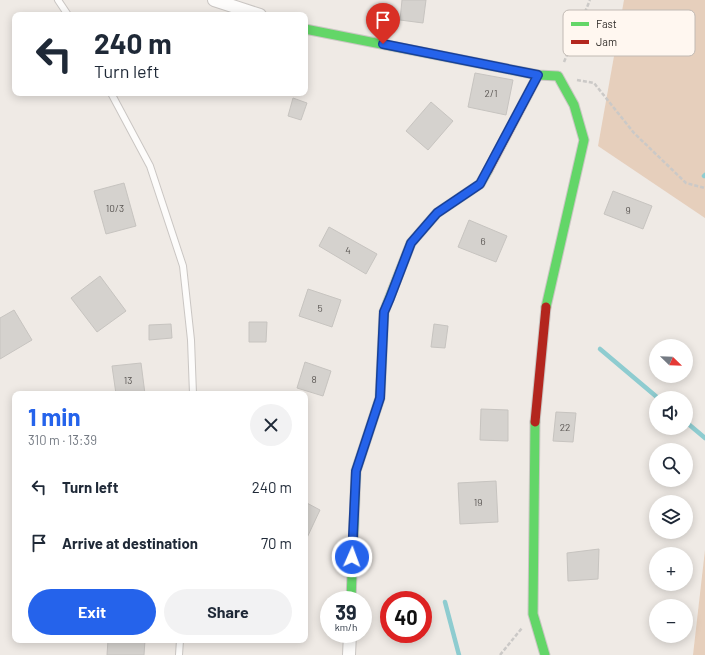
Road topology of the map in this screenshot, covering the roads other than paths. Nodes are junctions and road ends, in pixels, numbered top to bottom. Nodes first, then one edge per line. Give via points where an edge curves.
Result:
1 (58, 0) edge
2 (214, 0) edge
3 (66, 12) edge
4 (251, 12) edge
5 (308, 30) edge
6 (538, 75) junction
7 (113, 96) edge
8 (193, 391) edge
9 (351, 591) edge
10 (180, 643) edge
11 (350, 643) edge
12 (179, 655) edge
13 (349, 655) edge
14 (544, 655) edge

1 - 3 lane
2 - 4 street
5 - 6 street
6 - 9 street via 480,184 437,213 411,243 384,312 380,398 356,471
6 - 14 street via 558,76 574,105 584,140 547,300 534,432 533,614
7 - 8 lane via 150,166 183,266 191,340
10 - 12 lane
11 - 13 street

